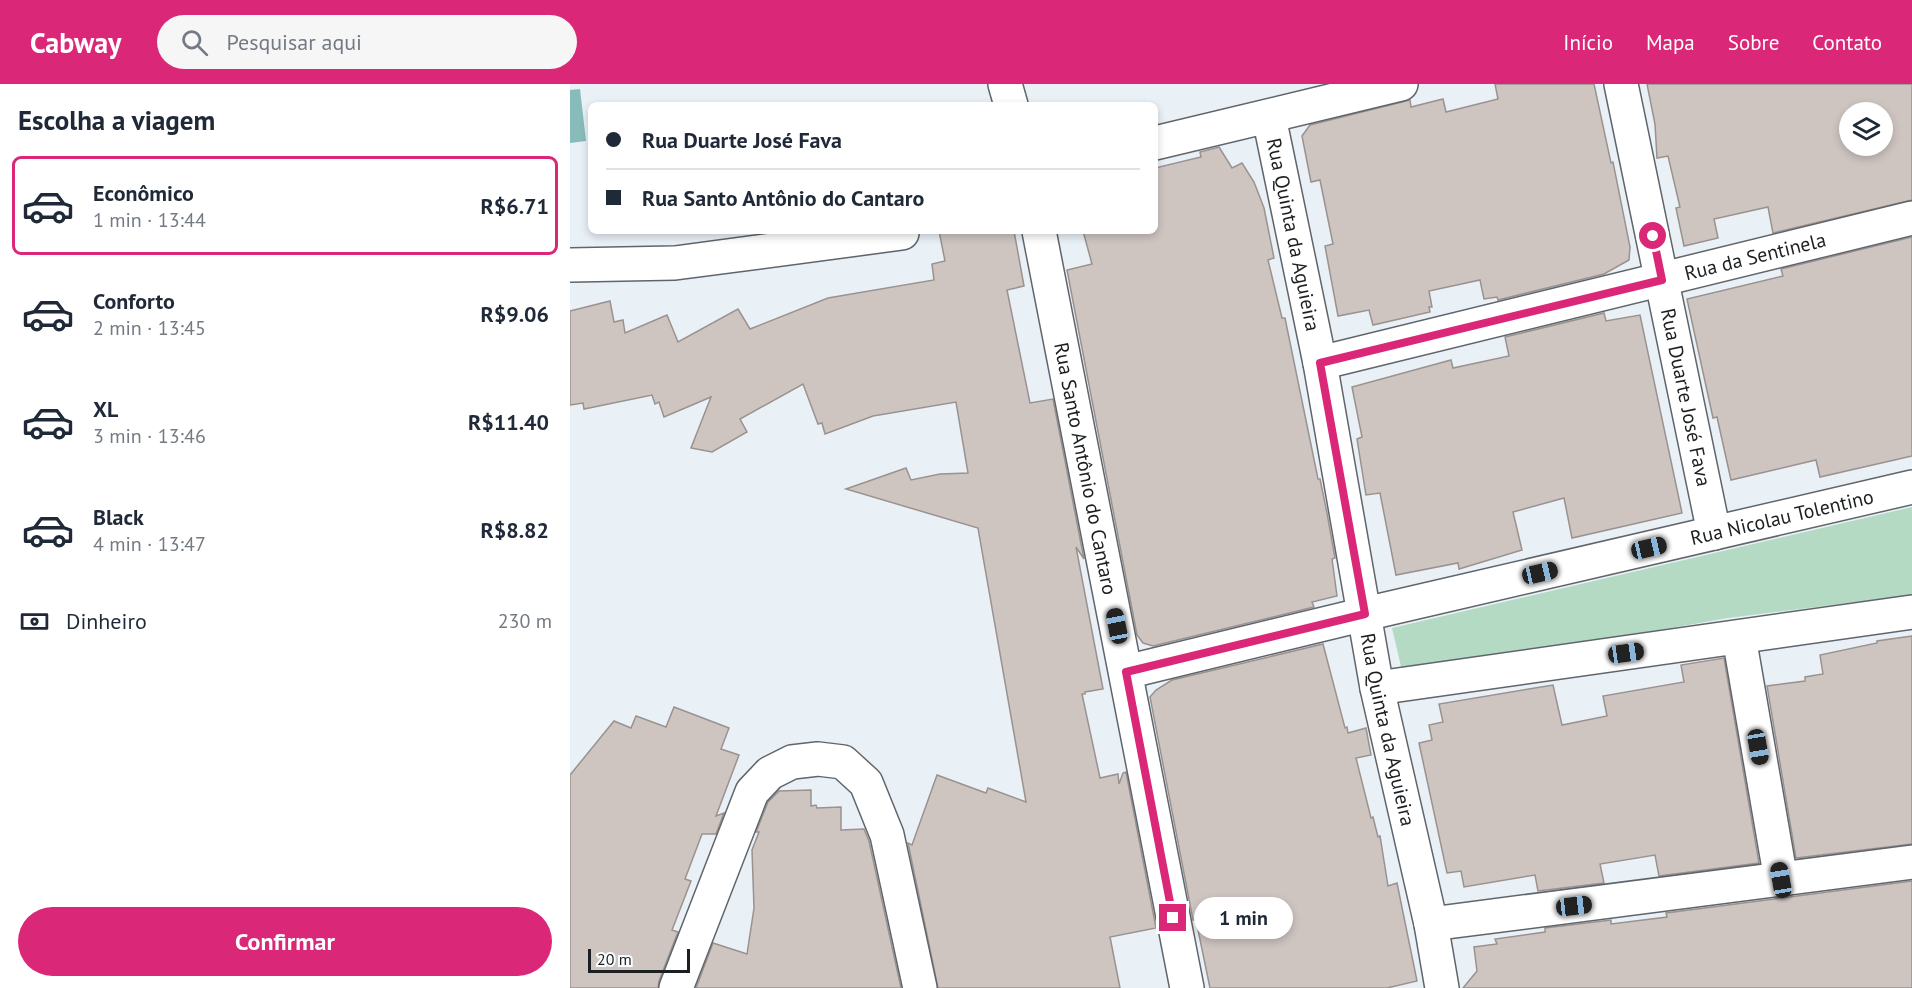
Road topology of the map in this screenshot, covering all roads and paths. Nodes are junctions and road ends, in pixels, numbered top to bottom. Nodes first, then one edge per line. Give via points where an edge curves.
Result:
1 (1005, 84) edge
2 (1401, 84) edge
3 (1621, 84) edge
4 (1010, 102) edge
5 (1269, 117) junction
6 (1158, 142) edge
7 (1912, 218) edge
8 (894, 234) edge
9 (1040, 234) edge
10 (570, 265) edge
11 (1662, 280) junction
12 (1320, 363) junction
13 (1912, 487) edge
14 (1714, 533) junction
15 (1912, 612) edge
16 (1365, 614) junction
17 (1739, 637) junction
18 (1126, 672) junction
19 (1377, 688) junction
20 (1912, 862) edge
21 (1781, 880) junction
22 (1431, 924) junction
23 (676, 988) edge
24 (920, 988) edge
25 (1187, 988) edge
26 (1442, 988) edge

1 - 4 street
2 - 5 street
3 - 11 street, Rua Duarte José Fava
5 - 6 street
5 - 12 street, Rua Quinta da Aguieira
7 - 11 street, Rua da Sentinela
8 - 10 street via 675,263
9 - 18 street, Rua Santo Antônio do Cantaro
11 - 12 street, Rua da Sentinela
11 - 14 street, Rua Duarte José Fava
12 - 16 street, Rua Quinta da Aguieira
13 - 14 street, Rua Nicolau Tolentino
14 - 16 street, Rua Nicolau Tolentino
15 - 17 street
16 - 18 street, Rua Nicolau Tolentino
16 - 19 street, Rua Quinta da Aguieira
17 - 19 street
17 - 21 street
18 - 25 street, Rua Santo Antônio do Cantaro
19 - 22 street, Rua Quinta da Aguieira
20 - 21 street
21 - 22 street
22 - 26 street, Rua Quinta da Aguieira
23 - 24 street via 752,792 771,772 792,762 818,759 843,762 866,783 887,836

